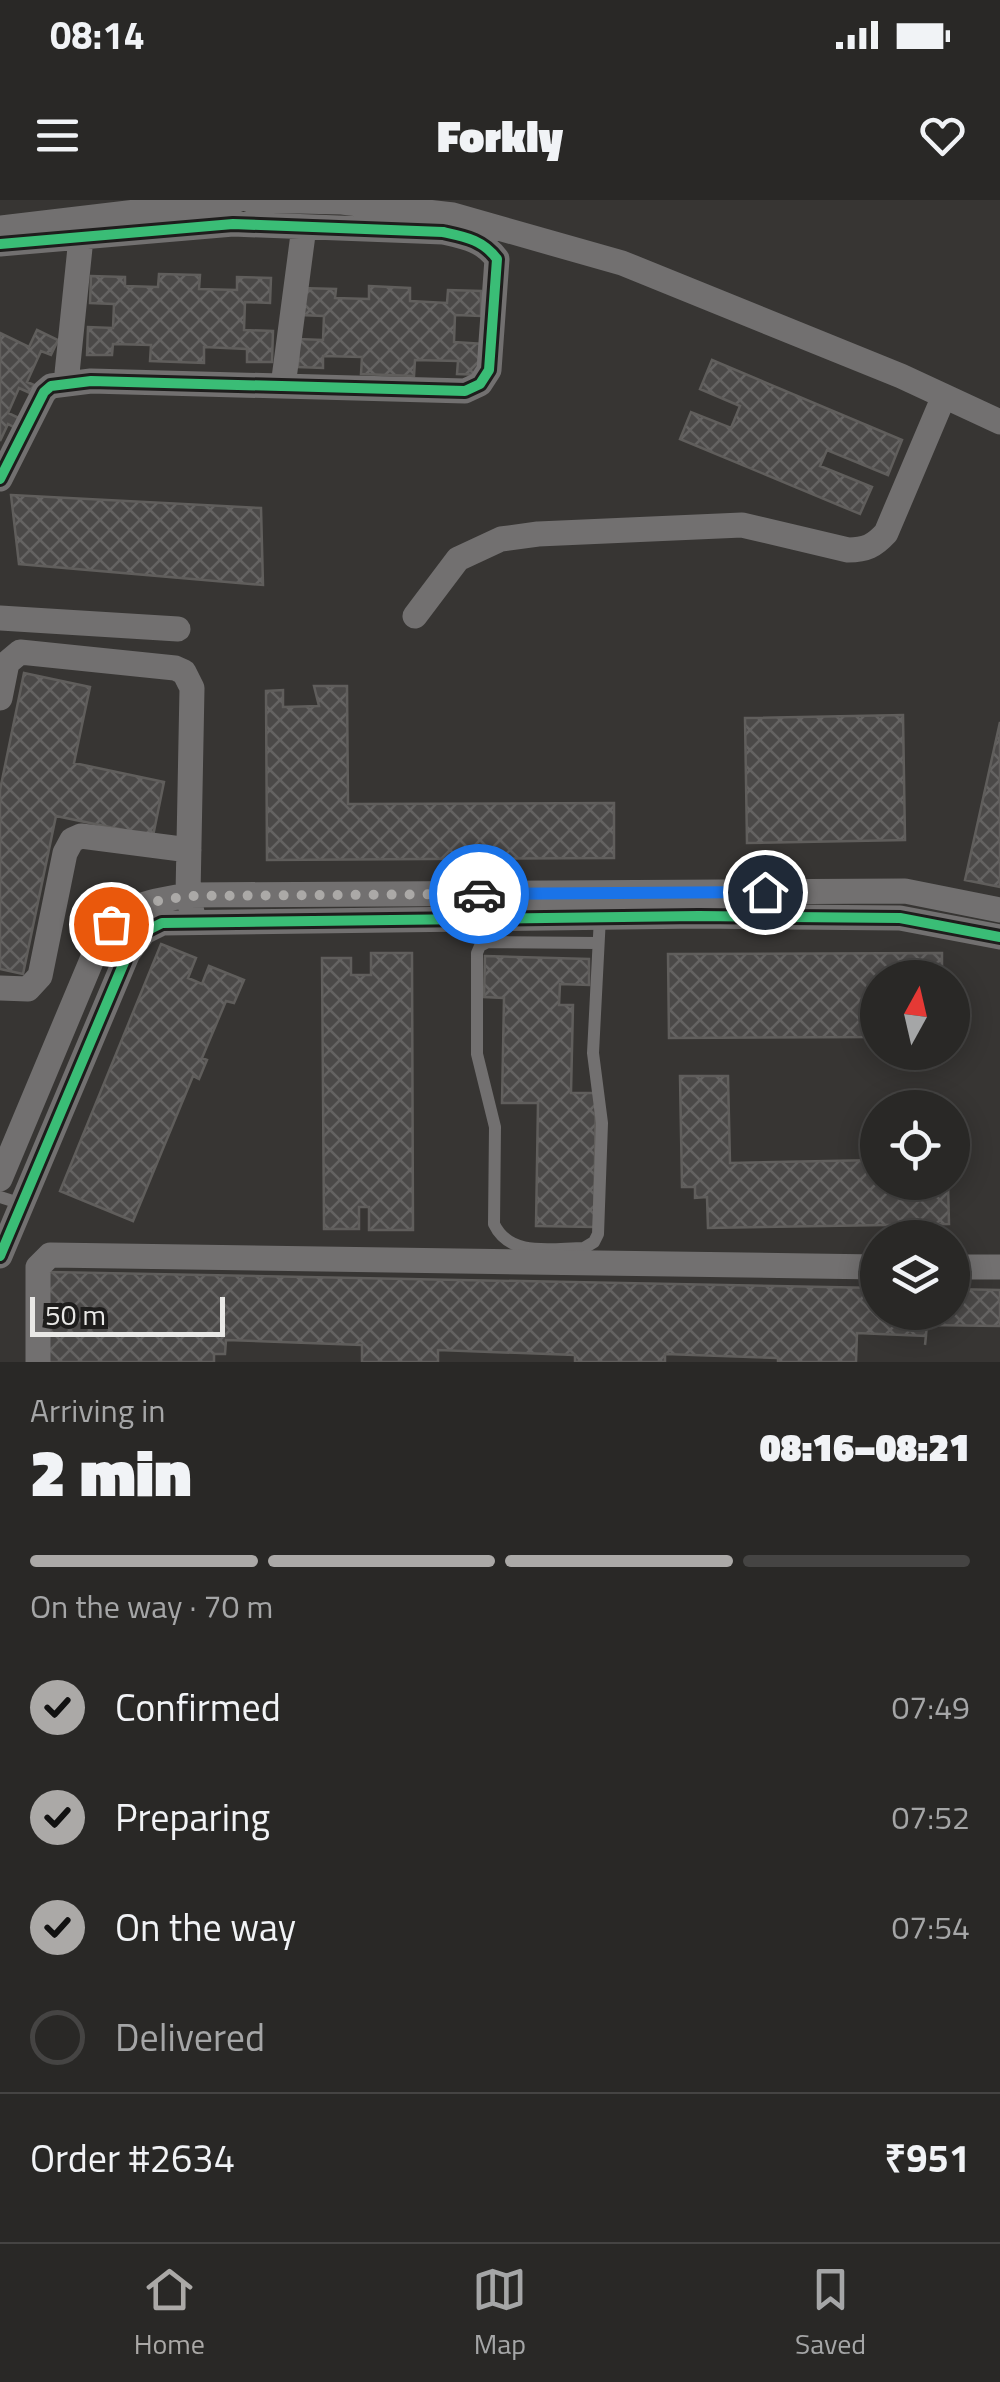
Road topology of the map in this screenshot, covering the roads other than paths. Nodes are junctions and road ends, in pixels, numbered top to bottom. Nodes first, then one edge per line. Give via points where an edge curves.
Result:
1 (237, 200) edge
2 (250, 200) edge
3 (304, 227) junction
4 (0, 228) edge
5 (81, 238) junction
6 (0, 244) edge
7 (66, 383) junction
8 (283, 386) junction
9 (944, 396) junction
10 (1000, 422) edge
11 (0, 479) edge
12 (415, 616) dead end
13 (0, 618) edge
14 (178, 629) dead end
15 (0, 698) edge
16 (189, 850) junction
17 (188, 896) junction
18 (697, 904) junction
19 (991, 908) edge
20 (194, 922) junction
21 (598, 930) junction
22 (987, 935) edge
23 (0, 988) edge
24 (28, 1112) junction
25 (60, 1116) junction
26 (0, 1179) edge
27 (11, 1200) edge
28 (0, 1256) edge
29 (860, 1267) edge
30 (970, 1267) edge
31 (1000, 1267) edge
32 (38, 1362) edge

1 - 4 street
2 - 9 street via 453,215 622,263
3 - 5 street via 233,224
3 - 8 street
3 - 8 street via 443,232 488,247 497,259 489,370 465,390
5 - 6 street
5 - 7 street
7 - 8 street
7 - 11 street via 44,392
9 - 10 street
9 - 12 street via 886,532 864,550 727,525 501,539 458,559
13 - 14 street
15 - 16 street via 7,663 20,652 184,672 192,688
16 - 17 street
16 - 23 street via 72,840 40,976 28,989
17 - 18 street
17 - 20 street
17 - 24 street via 135,905 111,924
18 - 19 street via 905,891
18 - 21 street
18 - 22 street via 900,918
19 - 22 street
20 - 21 street
20 - 25 street via 162,923 144,932 128,953
21 - 21 lane via 592,1053 602,1123 598,1234 584,1248 515,1248 494,1224 495,1128 477,1054 476,953 488,942
24 - 25 street
24 - 26 street
25 - 27 street
27 - 28 street
29 - 32 street via 50,1255 38,1267
30 - 31 street

